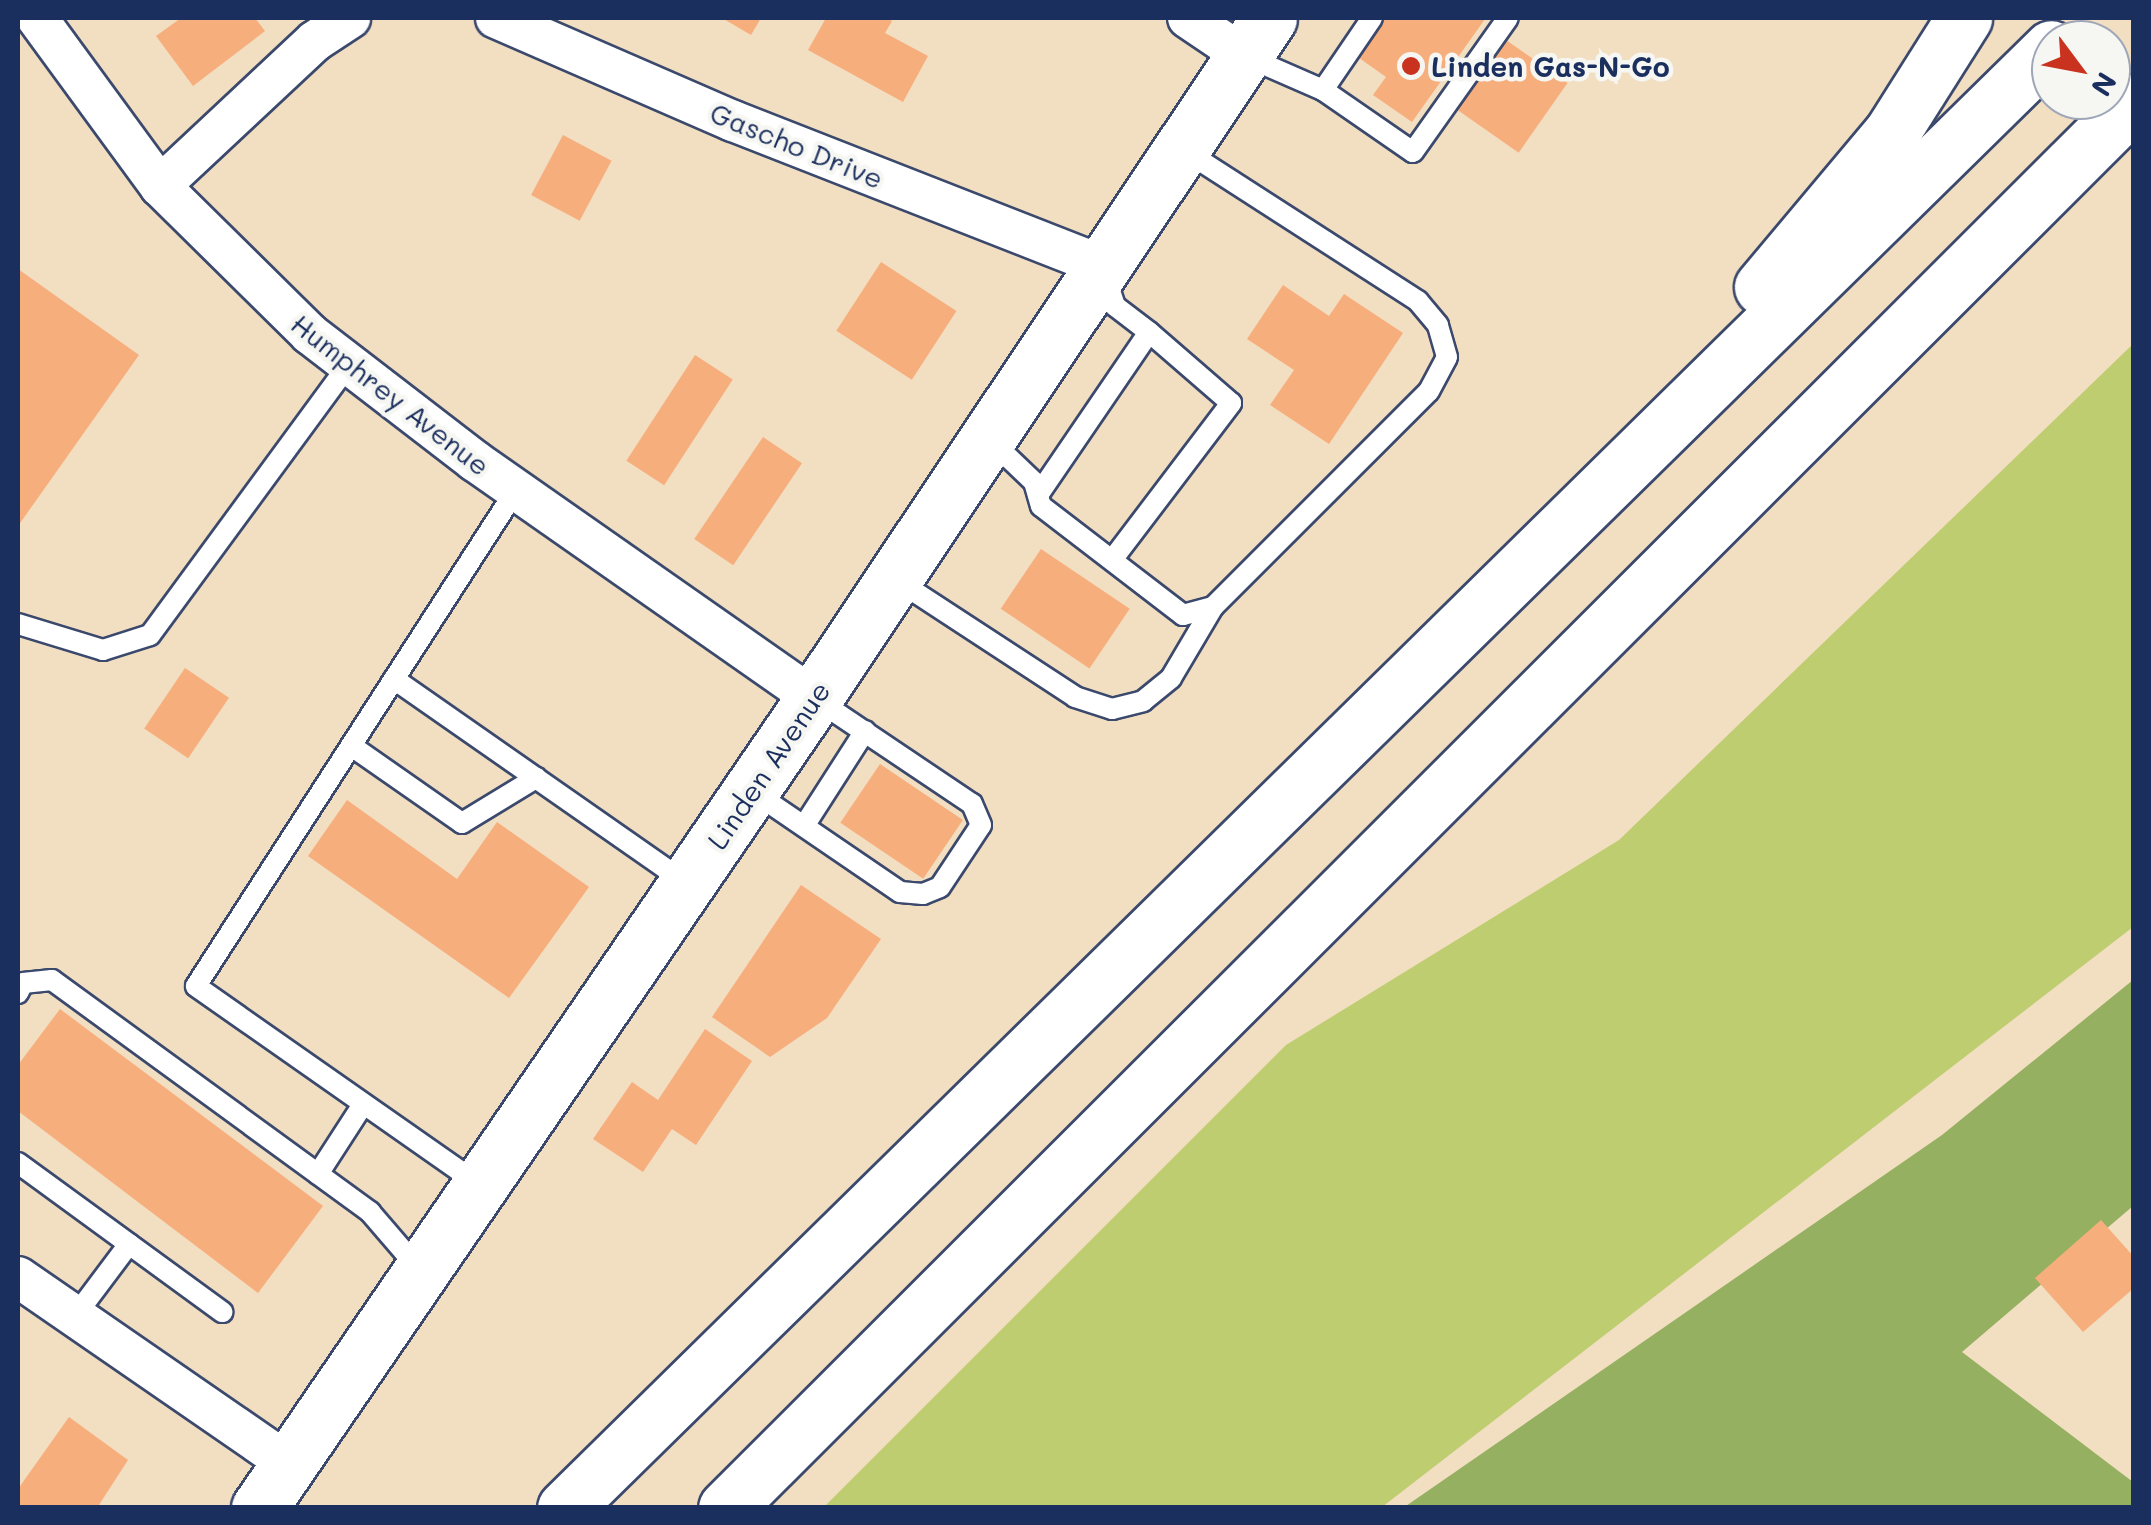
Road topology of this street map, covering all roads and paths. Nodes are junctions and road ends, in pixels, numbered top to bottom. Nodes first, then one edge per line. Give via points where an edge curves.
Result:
1 (37, 18) edge
2 (350, 18) edge
3 (496, 18) edge
4 (1188, 18) edge
5 (1372, 18) edge
6 (1508, 18) edge
7 (1964, 18) edge
8 (1256, 36) edge
9 (2031, 68) edge
10 (1323, 90) junction
11 (2132, 104) edge
12 (1181, 148) junction
13 (160, 186) junction
14 (1101, 265) junction
15 (1148, 332) junction
16 (349, 364) junction
17 (986, 438) junction
18 (516, 490) junction
19 (1038, 494) junction
20 (1586, 502) junction
21 (1112, 560) junction
22 (893, 578) junction
23 (1213, 607) junction
24 (18, 624) edge
25 (394, 679) junction
26 (814, 698) junction
27 (865, 731) junction
28 (353, 747) junction
29 (536, 778) junction
30 (750, 790) junction
31 (804, 826) junction
32 (687, 884) junction
33 (18, 994) edge
34 (362, 1106) junction
35 (18, 1162) edge
36 (318, 1174) junction
37 (480, 1185) junction
38 (129, 1244) junction
39 (424, 1274) junction
40 (18, 1277) edge
41 (222, 1312) dead end
42 (75, 1316) junction
43 (276, 1487) edge
44 (566, 1507) edge
45 (726, 1508) edge

1 - 13 street, Humphrey Avenue
2 - 13 street via 315,41
3 - 14 street, Gascho Drive via 733,121
4 - 8 street
5 - 10 lane
6 - 10 lane via 1412,152
7 - 20 main road via 1892,132
8 - 10 lane
8 - 12 main road, Linden Avenue
9 - 20 main road
11 - 45 main road
12 - 14 main road, Linden Avenue
12 - 23 lane via 1418,301 1438,325 1446,357 1429,391
13 - 16 street, Humphrey Avenue via 228,259
14 - 15 lane via 1115,306
14 - 17 main road, Linden Avenue
15 - 19 lane
15 - 21 lane via 1231,403
16 - 18 street, Humphrey Avenue
16 - 24 lane via 150,635 102,650
17 - 19 lane via 1019,464
17 - 22 main road, Linden Avenue
18 - 25 lane
18 - 26 street, Humphrey Avenue
19 - 21 lane via 1041,506
20 - 44 main road
21 - 23 lane via 1183,615
22 - 23 lane via 1075,698 1112,709 1143,701 1172,678
22 - 26 main road, Linden Avenue
25 - 28 lane
25 - 29 lane
26 - 27 lane
26 - 30 main road, Linden Avenue
27 - 31 lane
27 - 31 lane via 972,804 981,826 940,886 923,894 900,892
28 - 29 lane via 462,822
28 - 34 lane via 196,986
29 - 32 lane
30 - 31 lane
30 - 32 main road, Linden Avenue
32 - 37 main road, Linden Avenue
33 - 36 lane via 23,984 52,980
34 - 36 lane
34 - 37 lane
35 - 38 lane
36 - 39 lane via 370,1212
37 - 39 main road, Linden Avenue
38 - 41 lane
38 - 42 lane
39 - 43 main road, Linden Avenue
40 - 42 street
42 - 43 street

